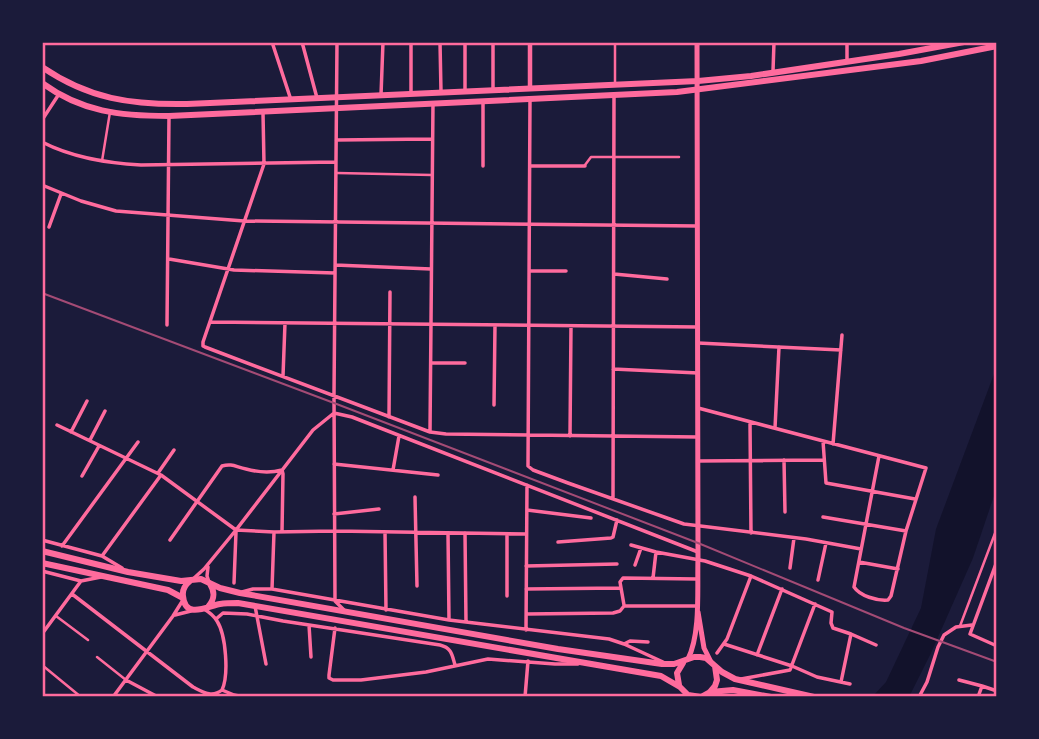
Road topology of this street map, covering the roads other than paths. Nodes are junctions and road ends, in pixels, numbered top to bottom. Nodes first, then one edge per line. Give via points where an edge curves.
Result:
1 (272, 42) edge
2 (302, 42) edge
3 (337, 42) edge
4 (383, 42) edge
5 (411, 42) edge
6 (440, 42) edge
7 (465, 42) edge
8 (494, 42) edge
9 (530, 42) edge
10 (615, 42) edge
11 (697, 42) edge
12 (774, 42) edge
13 (847, 42) edge
14 (964, 42) edge
15 (944, 44) edge
16 (997, 46) edge
17 (847, 62) junction
18 (42, 67) edge
19 (773, 73) junction
20 (698, 81) junction
21 (42, 83) edge
22 (615, 84) junction
23 (530, 88) junction
24 (493, 90) junction
25 (465, 91) junction
26 (698, 91) junction
27 (441, 92) junction
28 (59, 94) junction
29 (411, 94) junction
30 (614, 95) junction
31 (381, 96) junction
32 (317, 98) junction
33 (337, 98) junction
34 (530, 99) junction
35 (291, 100) junction
36 (483, 101) junction
37 (433, 103) junction
38 (337, 107) junction
39 (263, 111) junction
40 (110, 112) junction
41 (169, 116) junction
42 (42, 120) edge
43 (432, 139) junction
44 (336, 140) junction
45 (42, 142) edge
46 (614, 157) junction
47 (679, 157) dead end
48 (102, 161) junction
49 (336, 162) junction
50 (264, 163) junction
51 (168, 165) junction
52 (483, 166) dead end
53 (530, 166) junction
54 (584, 166) joint
55 (336, 173) junction
56 (432, 175) junction
57 (42, 186) edge
58 (61, 194) junction
59 (169, 215) junction
60 (244, 221) junction
61 (336, 222) junction
62 (432, 223) junction
63 (530, 224) junction
64 (614, 225) junction
65 (698, 226) junction
66 (49, 227) dead end
67 (169, 259) junction
68 (335, 265) junction
69 (431, 269) junction
70 (227, 270) junction
71 (529, 271) junction
72 (566, 271) dead end
73 (335, 273) junction
74 (614, 274) junction
75 (667, 279) dead end
76 (390, 292) dead end
77 (211, 322) junction
78 (285, 323) junction
79 (335, 323) junction
80 (390, 324) junction
81 (431, 324) junction
82 (167, 325) dead end
83 (495, 325) junction
84 (529, 325) junction
85 (570, 326) junction
86 (613, 326) junction
87 (698, 327) junction
88 (842, 335) dead end
89 (698, 343) junction
90 (779, 347) junction
91 (841, 350) junction
92 (431, 363) junction
93 (465, 363) dead end
94 (613, 369) junction
95 (698, 373) junction
96 (283, 377) junction
97 (334, 395) junction
98 (87, 401) dead end
99 (494, 405) dead end
100 (698, 408) junction
101 (105, 411) dead end
102 (334, 413) junction
103 (389, 418) junction
104 (750, 422) junction
105 (57, 425) dead end
106 (775, 428) junction
107 (71, 432) junction
108 (430, 432) junction
109 (399, 436) junction
110 (528, 436) junction
111 (570, 436) junction
112 (613, 436) junction
113 (698, 438) junction
114 (90, 441) junction
115 (823, 441) junction
116 (138, 442) dead end
117 (833, 444) junction
118 (99, 446) junction
119 (174, 450) dead end
120 (879, 456) junction
121 (126, 458) junction
122 (784, 460) junction
123 (824, 460) junction
124 (698, 461) junction
125 (751, 461) junction
126 (334, 464) junction
127 (282, 470) junction
128 (393, 470) junction
129 (160, 474) junction
130 (438, 475) dead end
131 (82, 476) dead end
132 (527, 485) junction
133 (873, 492) junction
134 (415, 497) dead end
135 (613, 499) junction
136 (915, 499) junction
137 (197, 501) junction
138 (379, 509) dead end
139 (527, 510) junction
140 (785, 512) dead end
141 (334, 514) junction
142 (823, 517) dead end
143 (591, 518) dead end
144 (617, 520) junction
145 (866, 525) junction
146 (698, 527) junction
147 (997, 528) edge
148 (236, 530) junction
149 (335, 531) junction
150 (906, 531) junction
151 (274, 532) junction
152 (282, 532) junction
153 (385, 532) junction
154 (416, 533) junction
155 (448, 533) junction
156 (466, 533) junction
157 (751, 533) junction
158 (506, 534) junction
159 (526, 534) junction
160 (794, 538) junction
161 (42, 540) edge
162 (170, 540) dead end
163 (558, 542) dead end
164 (826, 542) junction
165 (62, 545) junction
166 (631, 545) dead end
167 (641, 548) junction
168 (861, 549) junction
169 (42, 551) edge
170 (656, 552) junction
171 (102, 556) junction
172 (698, 556) junction
173 (210, 561) junction
174 (997, 561) edge
175 (859, 562) junction
176 (42, 563) edge
177 (617, 564) dead end
178 (635, 565) dead end
179 (526, 566) junction
180 (790, 568) dead end
181 (898, 569) junction
182 (42, 571) edge
183 (128, 572) junction
184 (751, 576) junction
185 (103, 577) junction
186 (653, 578) junction
187 (697, 579) junction
188 (191, 580) junction
189 (818, 580) dead end
190 (81, 581) junction
191 (209, 583) junction
192 (234, 583) dead end
193 (417, 586) dead end
194 (621, 588) junction
195 (272, 589) junction
196 (526, 589) junction
197 (782, 589) junction
198 (240, 593) junction
199 (72, 594) junction
200 (507, 596) dead end
201 (183, 599) junction
202 (335, 601) junction
203 (815, 604) junction
204 (255, 606) junction
205 (624, 606) junction
206 (697, 606) junction
207 (203, 609) junction
208 (386, 610) junction
209 (348, 612) junction
210 (527, 614) junction
211 (257, 615) junction
212 (56, 616) junction
213 (173, 616) junction
214 (216, 619) junction
215 (449, 620) junction
216 (466, 623) junction
217 (309, 625) junction
218 (972, 625) junction
219 (960, 626) junction
220 (335, 628) junction
221 (397, 630) junction
222 (526, 630) junction
223 (42, 634) edge
224 (374, 634) junction
225 (851, 634) junction
226 (88, 640) dead end
227 (648, 642) dead end
228 (624, 644) junction
229 (724, 644) junction
230 (876, 645) dead end
231 (997, 646) edge
232 (147, 651) junction
233 (717, 653) dead end
234 (757, 655) junction
235 (97, 657) dead end
236 (311, 657) dead end
237 (686, 660) junction
238 (528, 661) junction
239 (266, 664) dead end
240 (593, 664) junction
241 (669, 664) junction
242 (713, 664) junction
243 (42, 666) edge
244 (455, 666) junction
245 (792, 666) junction
246 (126, 680) junction
247 (739, 680) junction
248 (959, 680) dead end
249 (841, 682) junction
250 (850, 684) dead end
251 (982, 686) junction
252 (222, 690) junction
253 (683, 691) edge
254 (997, 691) edge
255 (708, 695) edge
256 (81, 697) edge
257 (113, 697) edge
258 (158, 697) edge
259 (244, 697) edge
260 (525, 697) edge
261 (771, 697) edge
262 (814, 697) edge
263 (919, 697) edge
264 (978, 697) edge

1 - 35 street
2 - 32 street
3 - 33 street
4 - 31 street
5 - 29 street
6 - 27 street
7 - 25 street
8 - 24 street
9 - 23 street
10 - 22 street
11 - 20 main road
12 - 19 street
13 - 17 street
14 - 15 main road
15 - 17 main road
16 - 26 main road via 922,61
17 - 19 main road
18 - 35 main road via 84,91 124,100 170,104
19 - 20 main road
20 - 22 main road
20 - 26 main road
21 - 28 main road
22 - 23 main road
23 - 24 main road
24 - 25 main road
25 - 27 main road
26 - 30 main road
26 - 65 main road
27 - 29 main road
28 - 40 main road
28 - 42 street
29 - 31 main road
30 - 34 main road
30 - 46 street
31 - 33 main road
32 - 33 main road
32 - 35 main road
33 - 38 street
34 - 36 main road
34 - 53 street
36 - 37 main road
36 - 52 street
37 - 38 main road
37 - 43 street
38 - 39 main road
38 - 44 street
39 - 41 main road
39 - 50 street
40 - 41 main road
40 - 48 street
41 - 51 street
43 - 44 street
43 - 56 street
44 - 49 street
45 - 48 street
46 - 47 street
46 - 54 street via 591,157
46 - 64 street
48 - 51 street
49 - 50 street
49 - 55 street
50 - 51 street
50 - 60 street
51 - 59 street
53 - 54 street
53 - 63 street
55 - 56 street
55 - 61 street
56 - 62 street
57 - 58 street
58 - 59 street via 117,211
58 - 66 street
59 - 60 street
59 - 67 street
60 - 61 street
60 - 70 street
61 - 62 street
61 - 68 street
62 - 63 street
62 - 69 street
63 - 64 street
63 - 71 street
64 - 65 street
64 - 74 street
65 - 87 main road
67 - 70 street
67 - 82 street
68 - 69 street
68 - 73 street
69 - 81 street
70 - 73 street
70 - 77 street
71 - 72 street
71 - 84 street
73 - 79 street
74 - 75 street
74 - 86 street
76 - 80 street
77 - 78 street
77 - 96 street via 203,346
78 - 79 street
78 - 96 street
79 - 80 street
79 - 97 street
80 - 81 street
80 - 103 street
81 - 83 street
81 - 92 street
83 - 84 street
83 - 99 street
84 - 85 street
84 - 110 street
85 - 86 street
85 - 111 street
86 - 87 street
86 - 94 street
87 - 89 main road
88 - 91 street
89 - 90 street
89 - 95 main road
90 - 91 street
90 - 106 street
91 - 117 street
92 - 93 street
92 - 108 street
94 - 95 street
94 - 112 street
95 - 100 main road
96 - 97 street
97 - 102 street
97 - 103 street
98 - 107 street
100 - 104 street
100 - 113 main road
101 - 114 street
102 - 109 street
102 - 126 street
102 - 127 street via 313,430
103 - 108 street
104 - 106 street
104 - 125 street
105 - 107 street
106 - 115 street
107 - 114 street
108 - 110 street
109 - 128 street
109 - 132 street
110 - 111 street
110 - 135 street via 528,466 533,470
111 - 112 street
112 - 113 street
112 - 135 street
113 - 124 main road
114 - 118 street
115 - 117 street
115 - 123 street
116 - 121 street
117 - 120 street
118 - 121 street
118 - 131 street
119 - 129 street
120 - 133 street
120 - 136 street via 926,468
121 - 129 street
121 - 165 street
122 - 123 street
122 - 125 street
122 - 140 street
123 - 133 street via 826,483
124 - 125 street
124 - 146 main road
125 - 157 street
126 - 128 street
126 - 141 street
127 - 137 street via 273,473 228,464
127 - 148 street
127 - 152 street
128 - 130 street
129 - 137 street
129 - 171 street
132 - 139 street
132 - 144 street
133 - 136 street
133 - 145 street
134 - 154 street
135 - 146 street
136 - 150 street
137 - 148 street
137 - 162 street
138 - 141 street
139 - 143 street
139 - 159 street
141 - 149 street
142 - 145 street
144 - 163 street via 611,538
144 - 172 street
145 - 150 street
145 - 168 street
146 - 157 street
146 - 172 main road
147 - 219 street
148 - 151 street
148 - 173 street
148 - 192 street
149 - 152 street
149 - 153 street
149 - 202 street
150 - 181 street
151 - 152 street
151 - 195 street
153 - 154 street
153 - 208 street
154 - 155 street
154 - 193 street
155 - 156 street
155 - 215 street
156 - 158 street
156 - 216 street
157 - 160 street
158 - 159 street
158 - 200 street
159 - 179 street
160 - 164 street
160 - 180 street
161 - 165 street
164 - 168 street
164 - 189 street
165 - 171 street
166 - 167 street
167 - 170 street
167 - 178 street
168 - 175 street
169 - 183 main road
170 - 172 street
170 - 186 street
171 - 183 street
172 - 184 street
172 - 187 main road
173 - 188 street
173 - 191 street
174 - 218 street
175 - 181 street
175 - 181 street via 854,587 876,600 888,600
176 - 185 main road
177 - 179 street
179 - 196 street
182 - 190 street
183 - 188 main road
184 - 197 street
184 - 229 street
185 - 190 street
185 - 201 main road via 168,590
186 - 187 street
186 - 194 street via 623,578
187 - 206 main road
188 - 191 main road
188 - 201 main road via 183,588
190 - 199 street
191 - 198 main road
191 - 207 main road via 212,603
194 - 196 street
194 - 205 street
195 - 198 street
195 - 202 street
196 - 210 street
197 - 203 street
197 - 234 street
198 - 209 main road
199 - 212 street
199 - 232 street
201 - 207 main road via 188,607
201 - 213 street
202 - 208 street
202 - 209 street
203 - 225 street via 832,612 831,626
203 - 245 street
204 - 207 main road via 230,603
204 - 211 street
204 - 221 main road
205 - 206 street
205 - 210 street via 613,613
206 - 237 main road via 693,647
206 - 242 main road via 704,648
207 - 213 street
207 - 214 street
208 - 215 street
209 - 241 main road
210 - 222 street
211 - 214 street via 225,612
211 - 217 street
211 - 239 street
212 - 223 street
212 - 226 street
213 - 232 street
214 - 252 street via 226,668
215 - 216 street
216 - 222 street
217 - 220 street
217 - 236 street
218 - 219 street
218 - 231 street via 970,634
219 - 263 street via 944,635
220 - 224 street
220 - 244 street via 329,675 333,680
221 - 224 street
221 - 240 main road
222 - 228 street
224 - 244 street via 446,646
225 - 230 street
225 - 249 street
227 - 228 street
228 - 241 street
229 - 233 street
229 - 234 street
232 - 246 street
232 - 252 street via 200,690 214,695
234 - 245 street
235 - 246 street
237 - 241 main road
237 - 242 main road via 700,657
237 - 253 main road via 677,673
238 - 240 street
238 - 244 street via 488,659
238 - 260 street
240 - 253 main road via 661,676
242 - 247 main road
242 - 255 main road via 717,680
243 - 256 street
245 - 247 street via 785,672
245 - 249 street
246 - 257 street
246 - 258 street
247 - 262 main road
248 - 251 street
249 - 250 street
251 - 254 street
251 - 264 street
252 - 259 street
253 - 255 main road via 694,697
255 - 261 main road via 733,690

